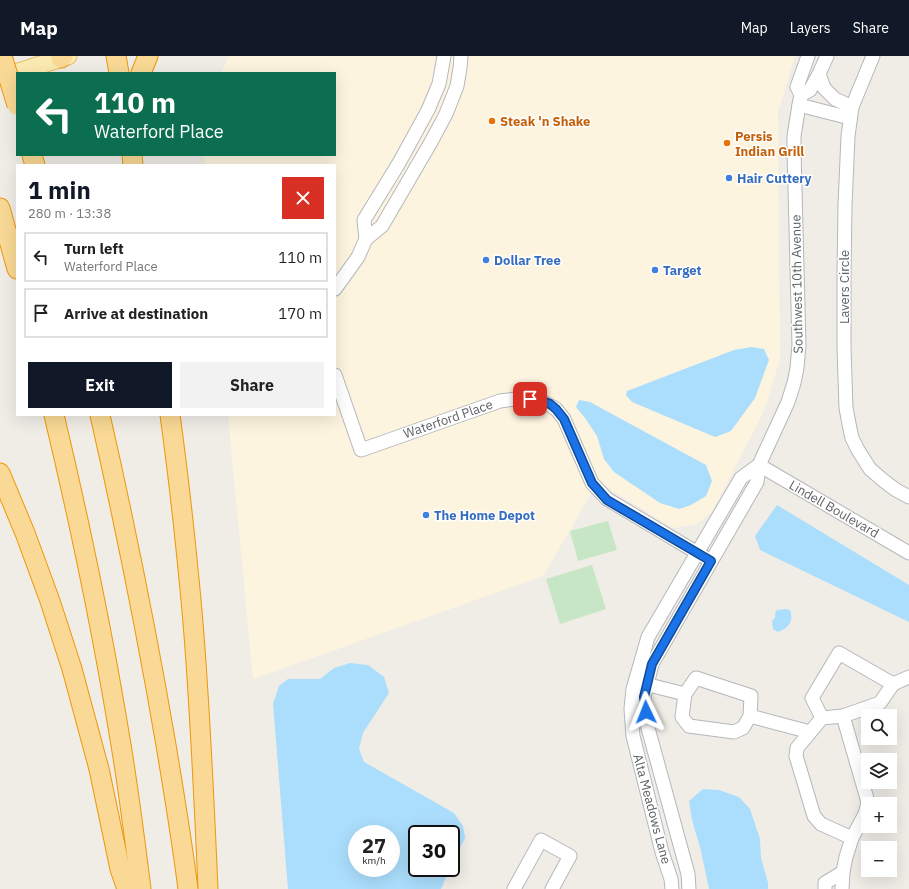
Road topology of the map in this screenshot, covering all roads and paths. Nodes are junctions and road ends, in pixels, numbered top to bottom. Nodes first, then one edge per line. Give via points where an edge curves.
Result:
1 (2, 56) edge
2 (116, 56) edge
3 (148, 56) edge
4 (444, 56) edge
5 (461, 56) edge
6 (808, 56) edge
7 (827, 56) edge
8 (873, 56) edge
9 (64, 57) edge
10 (18, 72) edge
11 (119, 72) edge
12 (141, 72) edge
13 (16, 73) edge
14 (819, 74) junction
15 (0, 78) edge
16 (800, 100) junction
17 (16, 102) edge
18 (851, 112) junction
19 (0, 208) edge
20 (366, 239) junction
21 (16, 265) edge
22 (336, 288) edge
23 (336, 377) edge
24 (54, 416) edge
25 (100, 416) edge
26 (170, 416) edge
27 (759, 465) junction
28 (0, 473) edge
29 (909, 497) edge
30 (697, 553) junction
31 (909, 553) edge
32 (711, 561) junction
33 (909, 677) edge
34 (635, 682) junction
35 (648, 684) junction
36 (893, 684) junction
37 (685, 694) junction
38 (750, 716) junction
39 (843, 716) junction
40 (822, 718) junction
41 (810, 732) junction
42 (659, 767) junction
43 (642, 770) junction
44 (852, 838) junction
45 (843, 872) junction
46 (127, 889) edge
47 (141, 889) edge
48 (188, 889) edge
49 (208, 889) edge
50 (514, 889) edge
51 (552, 889) edge
52 (672, 889) edge
53 (689, 889) edge
54 (825, 889) edge
55 (842, 889) edge

1 - 17 highway, bridge
2 - 11 highway
3 - 12 highway
4 - 20 street via 438,84 428,110 364,220
5 - 20 street via 457,86 446,114 382,226
6 - 16 street, Southwest 10th Avenue via 797,87
7 - 14 street
8 - 18 street, Lavers Circle
9 - 10 main road
13 - 15 main road
14 - 16 street via 810,90
14 - 18 street via 824,88
16 - 18 street
16 - 27 street, Southwest 10th Avenue via 794,136 799,345 797,368 788,402
18 - 29 street, Lavers Circle via 845,205 846,408 852,438 870,469
19 - 21 highway
20 - 22 street via 358,257
23 - 30 street, Waterford Place via 361,450 500,401 523,398 550,404 564,419 592,483 607,500
24 - 47 highway via 113,698
25 - 48 highway via 153,670
26 - 49 highway via 192,611
27 - 30 street, Alta Meadows Lane via 740,478
27 - 31 street, Lindell Boulevard
27 - 32 street, Alta Meadows Lane via 757,482
28 - 46 highway via 25,533 72,669
30 - 32 street, Waterford Place
30 - 34 street, Alta Meadows Lane via 648,637
32 - 35 street, Alta Meadows Lane via 652,664
33 - 36 street
34 - 35 street
34 - 43 street, Alta Meadows Lane via 631,709 633,736
35 - 37 street
35 - 42 street, Alta Meadows Lane via 644,697 648,728
36 - 39 street via 880,703
36 - 40 street via 839,653 812,698
37 - 38 street via 696,678 750,696
37 - 38 street via 682,717 689,726 734,732 743,728
38 - 41 street
39 - 40 street
39 - 44 street via 868,802 865,814
40 - 41 street
41 - 44 street via 797,748 796,756 814,816 821,824
42 - 43 street
42 - 53 street, Alta Meadows Lane via 688,874
43 - 52 street, Alta Meadows Lane via 637,781 639,790 653,813
44 - 45 street
45 - 54 street via 825,883
45 - 55 street
50 - 51 street via 540,840 570,856

